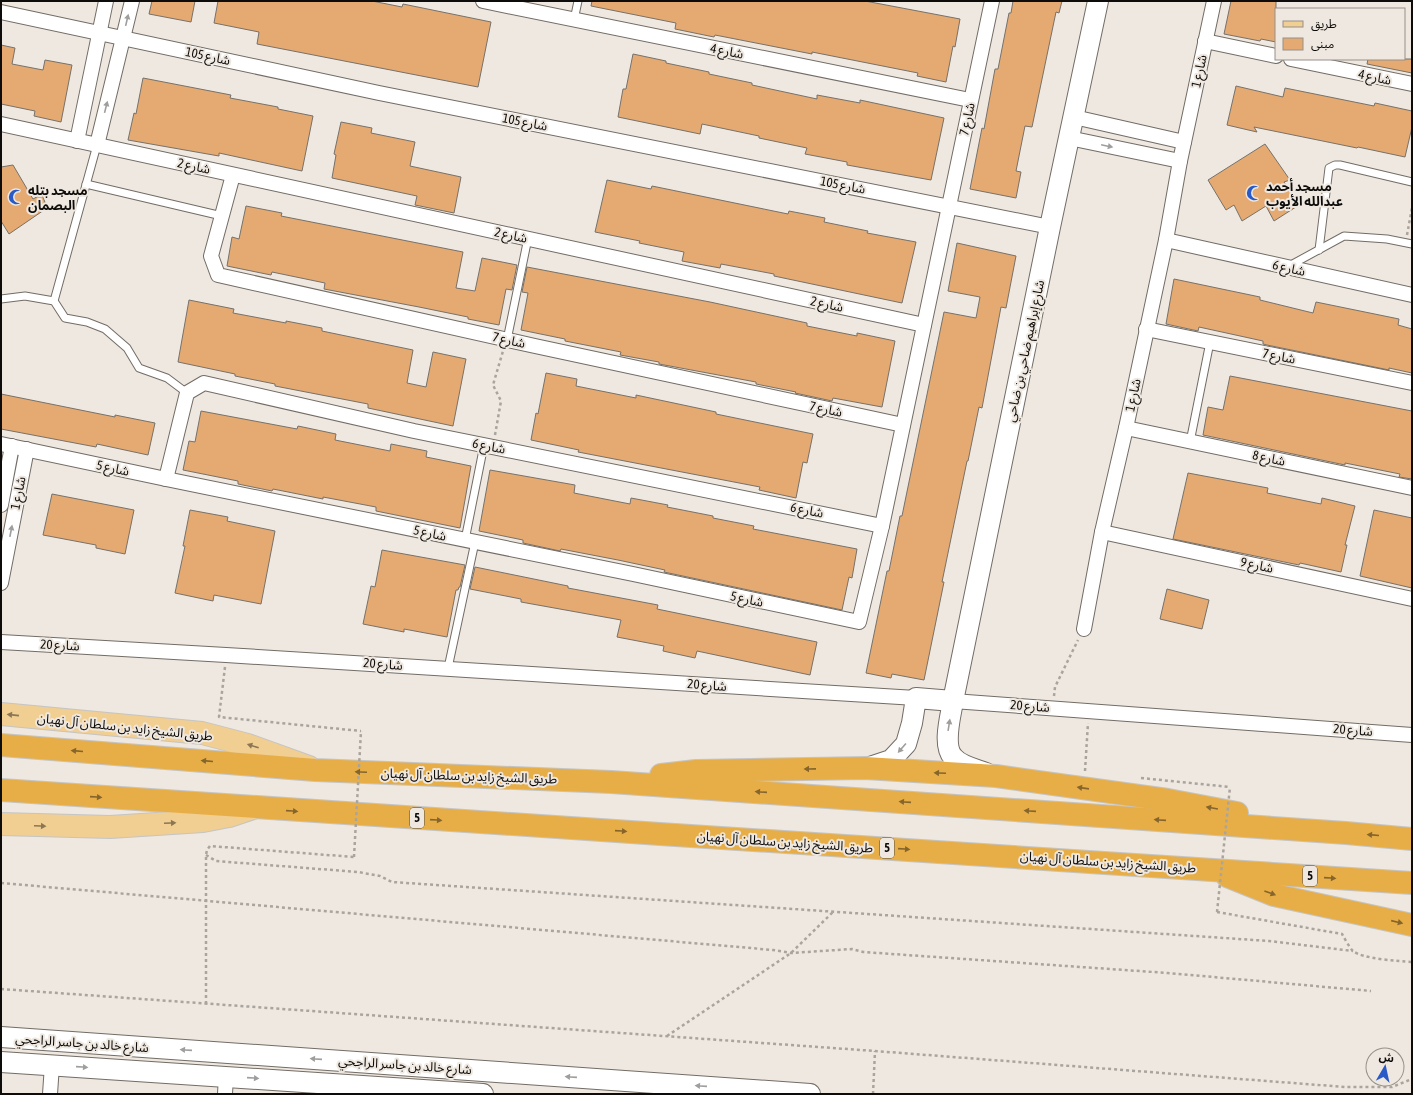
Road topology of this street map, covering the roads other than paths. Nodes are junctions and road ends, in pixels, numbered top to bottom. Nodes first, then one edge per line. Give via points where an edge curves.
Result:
1 (106, 1) edge
2 (132, 1) edge
3 (483, 1) edge
4 (578, 1) edge
5 (992, 1) edge
6 (1098, 1) edge
7 (1214, 1) edge
8 (1, 12) edge
9 (574, 20) junction
10 (99, 33) junction
11 (123, 38) junction
12 (1205, 41) junction
13 (1275, 56) edge
14 (1296, 60) edge
15 (1412, 84) edge
16 (970, 100) junction
17 (1074, 117) junction
18 (1, 124) edge
19 (1069, 138) junction
20 (77, 141) junction
21 (1184, 142) junction
22 (97, 145) junction
23 (1180, 161) junction
24 (233, 175) junction
25 (1412, 182) edge
26 (86, 184) junction
27 (949, 206) junction
28 (222, 216) junction
29 (1050, 227) junction
30 (528, 238) junction
31 (1166, 240) junction
32 (1409, 244) edge
33 (1319, 250) junction
34 (1287, 267) junction
35 (1412, 295) edge
36 (1, 299) edge
37 (54, 301) junction
38 (924, 325) junction
39 (1146, 329) junction
40 (507, 340) junction
41 (1210, 342) junction
42 (1412, 383) edge
43 (187, 393) junction
44 (903, 425) junction
45 (1126, 428) junction
46 (1190, 442) junction
47 (6, 445) edge
48 (489, 446) junction
49 (26, 449) junction
50 (166, 480) junction
51 (1412, 488) edge
52 (1, 505) edge
53 (882, 526) junction
54 (1102, 532) junction
55 (470, 541) junction
56 (1, 583) edge
57 (1412, 599) edge
58 (859, 622) joint
59 (1084, 629) road end
60 (1, 642) edge
61 (448, 668) junction
62 (916, 698) junction
63 (953, 701) junction
64 (1, 714) edge
65 (1412, 735) edge
66 (1, 745) edge
67 (866, 768) junction
68 (315, 770) junction
69 (996, 776) junction
70 (610, 782) junction
71 (1, 790) edge
72 (253, 808) junction
73 (1, 824) edge
74 (1346, 832) junction
75 (1412, 838) edge
76 (1208, 868) junction
77 (1412, 883) edge
78 (1412, 925) edge
79 (1, 1037) edge
80 (1, 1062) edge
81 (52, 1065) junction
82 (226, 1085) edge
83 (635, 1088) edge
84 (672, 1089) edge
85 (396, 1091) edge
86 (50, 1094) edge
87 (483, 1094) edge
88 (810, 1094) edge

1 - 10 street
11 -> 2 street
3 - 9 street, شارع 4
4 - 9 lane
5 - 16 street, شارع 7
6 - 17 street, شارع إبراهيم ضاحي بن ضاحي
7 - 12 street, شارع 1
8 - 10 street, شارع 105
9 - 16 street, شارع 4
10 - 11 street, شارع 105
10 - 20 street
22 -> 11 street
11 - 27 street, شارع 105 via 386,94
12 - 13 street
12 - 21 street, شارع 1
14 - 15 street, شارع 4
16 - 27 street, شارع 7
17 - 19 street, شارع إبراهيم ضاحي بن ضاحي
17 - 21 street
18 - 20 street, شارع 2
19 -> 23 street
19 - 29 street, شارع إبراهيم ضاحي بن ضاحي
20 - 22 street, شارع 2
21 - 23 street, شارع 1
22 - 24 street, شارع 2
22 - 26 lane
23 - 31 street, شارع 1
24 - 28 street, شارع 7
24 - 30 street, شارع 2
25 - 33 lane via 1340,165 1329,168
26 - 28 lane
26 - 37 lane
27 - 29 street, شارع 105
27 - 38 street, شارع 7
28 - 40 street, شارع 7 via 212,256 218,275
29 - 63 street, شارع إبراهيم ضاحي بن ضاحي
30 - 38 street, شارع 2
30 - 40 lane
31 - 34 street, شارع 6
31 - 39 street, شارع 1
32 - 33 lane via 1386,239 1344,236
33 - 34 lane
34 - 35 street, شارع 6
36 - 37 lane via 25,296
37 - 43 lane via 65,318 105,329 127,348 139,368 167,378
38 - 44 street, شارع 7
39 - 41 street, شارع 7
39 - 45 street, شارع 1
40 - 44 street, شارع 7
41 - 42 street, شارع 7
41 - 46 lane
43 - 48 street, شارع 6 via 204,383
43 - 50 street
44 - 53 street, شارع 7
45 - 46 street, شارع 8
45 - 54 street, شارع 1
46 - 51 street, شارع 8
47 - 49 street, شارع 5
47 - 52 street, شارع 1
48 - 53 street, شارع 6
48 - 55 lane
49 - 50 street, شارع 5
56 -> 49 street, شارع 1
50 - 55 street, شارع 5
53 - 58 street, شارع 7
54 - 57 street, شارع 9
54 - 59 street, شارع 1
55 - 58 street, شارع 5
55 - 61 lane
60 - 61 street, شارع 20
61 - 62 street, شارع 20
62 - 63 street, شارع 20
62 -> 67 street via 906,744 891,760
63 - 65 street, شارع 20
69 -> 63 street, شارع إبراهيم ضاحي بن ضاحي via 973,769 952,756 948,736
68 -> 64 main road, طريق الشيخ زايد بن سلطان آل نهيان via 248,745 202,733
68 -> 66 highway, طريق الشيخ زايد بن سلطان آل نهيان
69 -> 67 highway
67 -> 70 highway via 696,771
70 -> 68 highway, طريق الشيخ زايد بن سلطان آل نهيان
74 -> 69 highway via 1168,800
74 -> 70 highway, طريق الشيخ زايد بن سلطان آل نهيان
71 -> 72 highway, طريق الشيخ زايد بن سلطان آل نهيان / 5
73 -> 72 main road, طريق الشيخ زايد بن سلطان آل نهيان via 110,827 203,821
72 -> 76 highway, طريق الشيخ زايد بن سلطان آل نهيان / 5
75 -> 74 highway, طريق الشيخ زايد بن سلطان آل نهيان
76 -> 77 highway, طريق الشيخ زايد بن سلطان آل نهيان / 5
76 -> 78 highway via 1274,895
83 -> 79 street, شارع خالد بن جاسر الراجحي
80 - 81 street, شارع خالد بن جاسر الراجحي
81 -> 82 street, شارع خالد بن جاسر الراجحي
81 - 86 street
82 -> 85 street, شارع خالد بن جاسر الراجحي
83 - 84 street, شارع خالد بن جاسر الراجحي
88 -> 84 street, شارع خالد بن جاسر الراجحي
85 - 87 street, شارع خالد بن جاسر الراجحي

